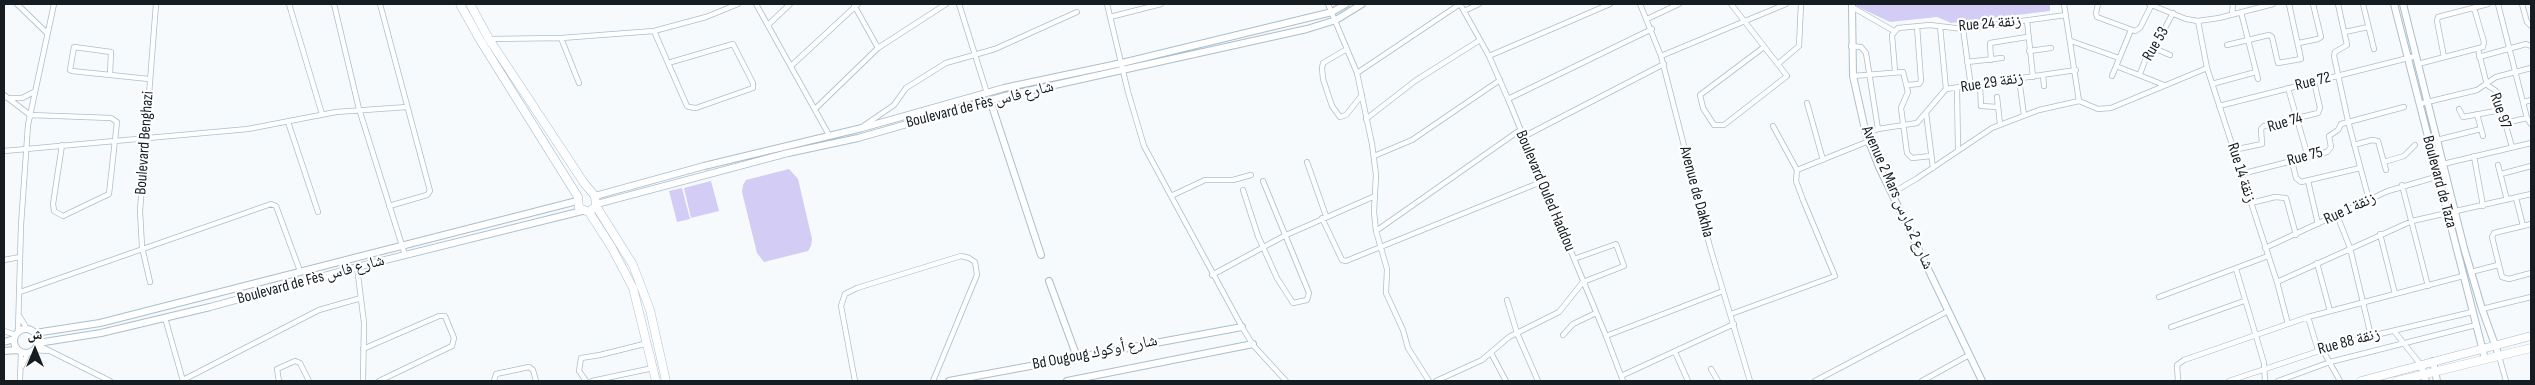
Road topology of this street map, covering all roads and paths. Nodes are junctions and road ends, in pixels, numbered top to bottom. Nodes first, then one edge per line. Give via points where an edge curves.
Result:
1 (17, 4) edge
2 (54, 4) edge
3 (156, 4) edge
4 (290, 4) edge
5 (334, 4) edge
6 (380, 4) edge
7 (460, 4) edge
8 (470, 4) edge
9 (721, 4) edge
10 (738, 4) edge
11 (756, 4) edge
12 (790, 4) edge
13 (855, 4) edge
14 (946, 4) edge
15 (959, 4) edge
16 (1107, 4) edge
17 (1160, 4) edge
18 (1328, 4) edge
19 (1346, 4) edge
20 (1362, 4) edge
21 (1460, 4) edge
22 (1480, 4) edge
23 (1610, 4) edge
24 (1640, 4) edge
25 (1679, 4) edge
26 (1731, 4) edge
27 (1786, 4) edge
28 (1801, 4) edge
29 (2064, 4) edge
30 (2098, 4) edge
31 (2151, 4) edge
32 (2233, 4) edge
33 (2272, 4) edge
34 (2289, 4) edge
35 (2313, 4) edge
36 (2338, 4) edge
37 (2363, 4) edge
38 (2394, 4) edge
39 (2403, 4) edge
40 (2488, 4) edge
41 (2498, 4) edge
42 (2522, 4) edge
43 (1852, 5) edge
44 (2474, 8) junction
45 (723, 10) junction
46 (1464, 11) junction
47 (1077, 12) dead end
48 (1332, 12) junction
49 (2241, 12) junction
50 (2173, 13) junction
51 (2232, 14) junction
52 (2066, 15) junction
53 (1110, 17) junction
54 (1647, 19) junction
55 (1336, 20) junction
56 (1744, 21) junction
57 (2027, 21) junction
58 (2198, 21) junction
59 (768, 24) junction
60 (1917, 26) junction
61 (1940, 26) junction
62 (2531, 26) edge
63 (2368, 27) junction
64 (1652, 29) junction
65 (1964, 30) junction
66 (2131, 30) junction
67 (1894, 31) junction
68 (654, 32) junction
69 (2345, 32) junction
70 (47, 33) junction
71 (2027, 37) junction
72 (560, 38) junction
73 (489, 39) junction
74 (480, 40) junction
75 (1480, 40) junction
76 (2071, 41) junction
77 (2247, 41) junction
78 (2299, 43) junction
79 (2227, 45) dead end
80 (1851, 46) junction
81 (2531, 46) edge
82 (1764, 47) junction
83 (878, 48) junction
84 (1347, 48) junction
85 (2051, 48) dead end
86 (2154, 48) junction
87 (2510, 48) junction
88 (2374, 49) dead end
89 (2478, 49) junction
90 (2029, 51) junction
91 (974, 55) junction
92 (2170, 55) dead end
93 (1489, 56) junction
94 (1661, 56) junction
95 (2416, 56) junction
96 (2479, 56) junction
97 (2408, 57) junction
98 (2444, 57) junction
99 (2002, 58) dead end
100 (2119, 58) junction
101 (1991, 60) junction
102 (1967, 62) junction
103 (668, 63) junction
104 (1779, 63) junction
105 (1664, 64) junction
106 (2418, 64) junction
107 (791, 66) junction
108 (2116, 66) junction
109 (1123, 67) junction
110 (2207, 68) junction
111 (2531, 68) edge
112 (2076, 70) junction
113 (1895, 71) junction
114 (2256, 72) junction
115 (2516, 72) junction
116 (1357, 73) junction
117 (1870, 74) junction
118 (2140, 74) junction
119 (110, 75) junction
120 (2339, 75) junction
121 (1853, 76) junction
122 (2043, 76) junction
123 (2112, 76) dead end
124 (2033, 77) junction
125 (149, 79) junction
126 (2019, 79) junction
127 (2258, 79) dead end
128 (1500, 80) junction
129 (2314, 82) junction
130 (579, 83) dead end
131 (2212, 84) junction
132 (1907, 85) junction
133 (1980, 85) junction
134 (2164, 85) junction
135 (2487, 85) junction
136 (1971, 86) junction
137 (2044, 86) dead end
138 (2288, 88) junction
139 (1946, 89) junction
140 (1957, 89) junction
141 (34, 92) junction
142 (987, 92) junction
143 (1362, 95) junction
144 (6, 97) edge
145 (1997, 97) dead end
146 (1508, 98) junction
147 (990, 100) junction
148 (2531, 100) edge
149 (2079, 101) junction
150 (2428, 102) junction
151 (2524, 102) junction
152 (1807, 104) dead end
153 (2419, 104) junction
154 (408, 106) junction
155 (1998, 106) junction
156 (2218, 106) junction
157 (2404, 107) dead end
158 (360, 109) junction
159 (815, 109) junction
160 (2459, 110) dead end
161 (2502, 110) junction
162 (1926, 113) junction
163 (322, 114) junction
164 (2477, 114) junction
165 (30, 115) junction
166 (2024, 115) junction
167 (2527, 118) junction
168 (1366, 119) junction
169 (2296, 119) junction
170 (2348, 121) junction
171 (288, 122) junction
172 (2505, 123) junction
173 (2000, 124) junction
174 (2531, 124) edge
175 (1773, 126) dead end
176 (1903, 127) junction
177 (862, 128) junction
178 (1520, 130) junction
179 (1878, 130) junction
180 (2481, 130) junction
181 (830, 135) junction
182 (2483, 136) dead end
183 (1523, 137) junction
184 (1868, 137) junction
185 (144, 138) junction
186 (2437, 140) junction
187 (116, 141) junction
188 (2531, 143) edge
189 (62, 145) junction
190 (2354, 145) junction
191 (2415, 145) dead end
192 (2512, 147) junction
193 (27, 148) junction
194 (1958, 150) junction
195 (2233, 150) junction
196 (4, 151) edge
197 (1374, 156) junction
198 (1931, 156) junction
199 (2474, 156) junction
200 (2308, 157) junction
201 (1823, 160) junction
202 (2292, 161) junction
203 (1307, 162) dead end
204 (2384, 162) junction
205 (2443, 164) junction
206 (2498, 165) dead end
207 (2531, 166) edge
208 (1933, 168) junction
209 (2360, 168) junction
210 (1797, 170) junction
211 (2386, 170) dead end
212 (2241, 174) junction
213 (2446, 174) junction
214 (2501, 174) junction
215 (1251, 175) dead end
216 (2437, 176) junction
217 (2308, 181) junction
218 (1263, 182) dead end
219 (1541, 182) junction
220 (2402, 185) junction
221 (1243, 190) dead end
222 (1892, 193) junction
223 (2531, 194) edge
224 (1171, 196) junction
225 (1374, 196) junction
226 (2516, 198) junction
227 (577, 199) junction
228 (595, 200) junction
229 (2369, 200) junction
230 (2507, 200) junction
231 (2251, 203) junction
232 (389, 206) junction
233 (2484, 206) junction
234 (2455, 210) junction
235 (586, 211) junction
236 (318, 212) dead end
237 (2447, 212) junction
238 (2337, 215) junction
239 (1324, 217) junction
240 (2412, 221) junction
241 (2318, 224) junction
242 (2530, 224) edge
243 (2522, 226) junction
244 (1376, 231) junction
245 (2531, 231) edge
246 (2380, 234) junction
247 (2296, 235) junction
248 (1284, 236) junction
249 (402, 246) junction
250 (142, 247) junction
251 (1263, 248) junction
252 (1381, 248) junction
253 (2265, 248) junction
254 (2350, 248) junction
255 (405, 255) junction
256 (1041, 255) dead end
257 (2268, 256) junction
258 (20, 257) junction
259 (1574, 259) junction
260 (4, 260) edge
261 (2317, 263) junction
262 (2498, 265) junction
263 (357, 267) junction
264 (2236, 269) junction
265 (300, 271) junction
266 (2471, 272) junction
267 (2531, 273) edge
268 (1212, 275) junction
269 (2463, 276) junction
270 (1049, 281) dead end
271 (150, 282) dead end
272 (1583, 282) junction
273 (2277, 282) junction
274 (2428, 286) junction
275 (1723, 291) junction
276 (20, 292) junction
277 (2395, 294) junction
278 (2159, 297) dead end
279 (2531, 297) edge
280 (361, 298) junction
281 (1507, 300) dead end
282 (2244, 301) junction
283 (2363, 302) junction
284 (2482, 309) junction
285 (1948, 311) junction
286 (2330, 311) junction
287 (1596, 312) junction
288 (2472, 312) junction
289 (1731, 314) junction
290 (20, 315) junction
291 (2308, 317) junction
292 (165, 318) junction
293 (1734, 324) junction
294 (2288, 324) junction
295 (2476, 325) junction
296 (1242, 327) junction
297 (2171, 327) dead end
298 (27, 330) junction
299 (4, 331) edge
300 (2394, 331) junction
301 (1516, 332) junction
302 (35, 333) junction
303 (2255, 334) junction
304 (1563, 335) dead end
305 (16, 336) junction
306 (1606, 336) junction
307 (2371, 336) junction
308 (2531, 336) edge
309 (4, 342) edge
310 (648, 343) junction
311 (1252, 344) junction
312 (2404, 344) junction
313 (2495, 344) junction
314 (2482, 348) junction
315 (2531, 348) edge
316 (29, 349) junction
317 (363, 349) junction
318 (2320, 349) junction
319 (4, 351) edge
320 (1675, 352) junction
321 (1491, 353) junction
322 (1969, 355) junction
323 (1077, 356) junction
324 (2499, 356) junction
325 (2485, 359) junction
326 (2330, 362) junction
327 (2433, 362) junction
328 (2421, 365) junction
329 (653, 368) junction
330 (1711, 369) dead end
331 (2265, 370) junction
332 (2435, 372) junction
333 (2425, 378) edge
334 (1622, 379) edge
335 (183, 380) edge
336 (20, 381) edge
337 (110, 381) edge
338 (279, 381) edge
339 (309, 381) edge
340 (363, 381) edge
341 (379, 381) edge
342 (494, 381) edge
343 (536, 381) edge
344 (586, 381) edge
345 (592, 381) edge
346 (656, 381) edge
347 (666, 381) edge
348 (855, 381) edge
349 (933, 381) edge
350 (950, 381) edge
351 (1067, 381) edge
352 (1286, 381) edge
353 (1430, 381) edge
354 (1436, 381) edge
355 (1506, 381) edge
356 (1538, 381) edge
357 (1688, 381) edge
358 (1718, 381) edge
359 (1750, 381) edge
360 (1814, 381) edge
361 (1922, 381) edge
362 (1982, 381) edge
363 (2178, 381) edge
364 (2229, 381) edge
365 (2265, 381) edge
366 (2278, 381) edge
367 (2340, 381) edge
368 (2361, 381) edge
369 (2397, 381) edge
370 (2437, 381) edge
371 (2506, 381) edge

1 - 70 street
2 - 70 street
3 - 125 street, Boulevard Benghazi
4 - 163 street
5 - 158 street
6 - 154 street
7 - 74 main road
8 - 73 main road
9 - 45 street
10 - 45 street
11 - 59 street
12 - 59 street
13 - 83 street
13 - 107 street
14 - 83 street
15 - 91 street
16 - 53 street
17 - 53 street
18 - 48 street
19 - 48 main road, Boulevard de Fès شارع فاس
20 - 55 main road, Boulevard de Fès شارع فاس
21 - 46 street, Boulevard Ouled Haddou
21 - 116 street
22 - 46 street
23 - 93 street
24 - 54 street, Avenue de Dakhla
25 - 54 street
26 - 56 street
27 - 56 street
28 - 104 street via 1799,46
29 - 52 street
30 - 66 street via 2098,17
31 - 50 street
31 - 66 street via 2139,30
32 - 51 street
33 - 49 street
34 - 78 street
35 - 78 street via 2321,37
36 - 69 street
37 - 63 street
38 - 97 main road, Boulevard de Taza
39 - 95 main road, Boulevard de Taza
40 - 44 street
41 - 87 street
42 - 62 street
43 - 67 street
43 - 80 main road, Avenue 2 Mars شارع 2 مارس
44 - 89 street via 2484,42
44 - 98 street via 2437,19
45 - 68 street
46 - 75 street, Boulevard Ouled Haddou
47 - 91 street via 1010,43
48 - 55 street
48 - 109 main road, Boulevard de Fès شارع فاس
49 - 51 street
49 - 77 street
50 - 58 street
50 - 86 street, Rue 53
51 - 58 street
52 - 57 street, Rue 24 زنقة
52 - 76 street
53 - 109 street
54 - 64 street, Avenue de Dakhla
55 - 84 street
55 - 109 main road, Boulevard de Fès شارع فاس
56 - 82 street
56 - 94 street
57 - 65 street, Rue 24 زنقة
57 - 71 street
58 - 110 street, Rue 14 زنقة
59 - 107 street
60 - 61 street, Rue 24 زنقة
60 - 67 street, Rue 24 زنقة
60 - 132 street via 1921,80
61 - 65 street, Rue 24 زنقة
61 - 139 street
63 - 69 street
63 - 88 street
64 - 94 street, Avenue de Dakhla
64 - 146 street
65 - 102 street
66 - 100 street
67 - 113 street
68 - 72 street
68 - 103 street
69 - 120 street via 2346,46 2334,56
70 - 141 street
71 - 90 street
71 - 101 street via 1990,43
72 - 73 street
72 - 130 street
73 - 74 street
73 - 228 main road
74 - 227 main road
75 - 93 street, Boulevard Ouled Haddou
75 - 168 street via 1416,81
76 - 100 street
76 - 112 street
77 - 78 street via 2271,36 2280,64 2301,58
77 - 79 street
77 - 114 street
80 - 117 street via 1861,47 1866,53
80 - 121 main road, Avenue 2 Mars شارع 2 مارس
81 - 87 street
82 - 104 street
82 - 104 street via 1704,91 1699,98 1711,121 1717,126 1724,125 1784,80 1787,74
83 - 159 street
84 - 116 street
84 - 143 street via 1324,63 1323,79 1332,106 1340,117 1346,115
85 - 90 street
86 - 92 street
86 - 118 street, Rue 53 via 2147,55
87 - 96 street
87 - 115 street
89 - 96 street, Rue 97
89 - 98 street
90 - 124 street
91 - 142 street
91 - 177 street via 946,63 906,88 894,105
93 - 128 street, Boulevard Ouled Haddou
94 - 105 street, Avenue de Dakhla
95 - 97 street, Rue 72
95 - 106 main road, Boulevard de Taza
96 - 135 street, Rue 97
97 - 120 street, Rue 72
97 - 153 main road, Boulevard de Taza
98 - 106 street
99 - 101 street
100 - 108 street
101 - 102 street
102 - 136 street
103 - 103 street via 733,44 754,83 753,88 691,108 687,106
105 - 183 street
105 - 275 street, Avenue de Dakhla
106 - 150 main road, Boulevard de Taza
107 - 159 street
108 - 118 street
108 - 123 street
109 - 142 main road, Boulevard de Fès شارع فاس
109 - 147 main road, Boulevard de Fès شارع فاس
109 - 224 street via 1144,146
110 - 131 street, Rue 14 زنقة
110 - 134 street
111 - 115 street
112 - 122 street, Rue 29 زنقة
112 - 149 street
113 - 117 street
113 - 132 street via 1904,73
114 - 127 street
114 - 131 street
115 - 135 street via 2496,77
115 - 151 street
116 - 143 street
117 - 121 street
117 - 179 street
118 - 134 street
119 - 119 street via 111,52 74,47 70,70
119 - 125 street
120 - 129 street, Rue 72
120 - 170 street
121 - 184 main road, Avenue 2 Mars شارع 2 مارس
122 - 124 street, Rue 29 زنقة
122 - 137 street
124 - 126 street, Rue 29 زنقة
125 - 185 street, Boulevard Benghazi
126 - 133 street, Rue 29 زنقة
126 - 166 street
128 - 146 street, Boulevard Ouled Haddou
128 - 197 street via 1412,140
129 - 138 street, Rue 72
129 - 169 street, Rue 74 via 2320,110 2315,115
131 - 156 street, Rue 14 زنقة
132 - 176 street via 1908,92 1900,108
133 - 136 street, Rue 29 زنقة
133 - 155 street via 1980,105
134 - 149 street via 2104,110
135 - 150 street
135 - 161 street, Rue 97 via 2496,89
136 - 140 street, Rue 29 زنقة
138 - 156 street, Rue 72
138 - 169 street
139 - 140 street, Rue 29 زنقة
139 - 162 street, Rue 29 زنقة
140 - 194 street
141 - 144 street via 22,98
141 - 165 street
142 - 177 main road, Boulevard de Fès شارع فاس
143 - 168 street
144 - 165 street
145 - 155 street
146 - 178 street, Boulevard Ouled Haddou
147 - 228 main road, Boulevard de Fès شارع فاس via 858,138
147 - 256 main road
148 - 151 street
149 - 166 street
150 - 153 street
150 - 186 main road, Boulevard de Taza
151 - 167 street
152 - 201 street
153 - 216 main road, Boulevard de Taza
154 - 158 street
154 - 232 street via 430,192
155 - 173 street
156 - 195 street, Rue 14 زنقة
157 - 170 street
158 - 163 street
158 - 232 street
159 - 181 street
160 - 164 street via 2463,117
161 - 164 street
161 - 172 street, Rue 97
162 - 176 street, Rue 29 زنقة via 1918,123
162 - 198 street
163 - 171 street
164 - 180 street
165 - 187 street via 114,118 117,122
165 - 193 street
166 - 173 street
167 - 172 street
167 - 174 street
168 - 197 street
169 - 195 street, Rue 74 via 2264,126 2261,129 2262,144
169 - 200 street
170 - 190 street
170 - 200 street, Rue 75 via 2330,135 2329,151
171 - 185 street via 248,129
171 - 236 street
172 - 192 street, Rue 97
173 - 194 street
175 - 210 street
176 - 179 street, Rue 29 زنقة
176 - 198 street via 1910,157
177 - 181 main road, Boulevard de Fès شارع فاس
178 - 183 street, Boulevard Ouled Haddou
178 - 244 street
179 - 184 street, Rue 29 زنقة
180 - 182 street
180 - 186 street
181 - 228 main road, Boulevard de Fès شارع فاس
183 - 219 street, Boulevard Ouled Haddou
184 - 201 street, Rue 29 زنقة
184 - 222 main road, Avenue 2 Mars شارع 2 مارس
185 - 187 street
185 - 250 street, Boulevard Benghazi via 140,211
186 - 205 main road, Boulevard de Taza
187 - 189 street
187 - 189 street via 109,194 63,216 54,211 53,204
188 - 192 street
189 - 193 street
190 - 204 street via 2378,141
190 - 209 street
191 - 204 street via 2404,156
192 - 199 street
193 - 196 street
193 - 258 street
194 - 208 street
195 - 212 street, Rue 14 زنقة
197 - 225 street
198 - 208 street
199 - 205 street
199 - 233 street
200 - 202 street, Rue 75
201 - 210 street, Rue 29 زنقة
202 - 212 street, Rue 75
202 - 217 street via 2298,181
203 - 239 street
204 - 211 street
205 - 213 main road, Boulevard de Taza
206 - 214 street
207 - 214 street
208 - 222 street
209 - 217 street
209 - 229 street
210 - 289 street via 1796,181 1835,276
212 - 231 street, Rue 14 زنقة
213 - 216 street, Rue 1 زنقة
213 - 234 main road, Boulevard de Taza
214 - 230 street
215 - 224 street via 1233,180 1205,180
216 - 220 street, Rue 1 زنقة
216 - 237 main road, Boulevard de Taza
217 - 241 street
218 - 248 street
219 - 252 street
219 - 259 street, Boulevard Ouled Haddou
220 - 229 street, Rue 1 زنقة
220 - 240 street
221 - 251 street
222 - 285 main road, Avenue 2 Mars شارع 2 مارس
223 - 226 street
224 - 268 street
225 - 239 street
225 - 244 street
226 - 230 street
226 - 243 street
227 - 228 main road via 586,192
227 - 235 main road
227 - 249 main road, Boulevard de Fès شارع فاس
228 - 235 main road
228 - 347 main road via 641,281
229 - 238 street, Rue 1 زنقة
230 - 233 street
231 - 247 street via 2286,198
231 - 253 street, Rue 14 زنقة
232 - 249 street
233 - 234 street
234 - 237 street
234 - 266 main road, Boulevard de Taza
235 - 255 main road, Boulevard de Fès شارع فاس
235 - 310 main road via 612,248 633,288
237 - 240 street
237 - 269 main road, Boulevard de Taza
238 - 241 street, Rue 1 زنقة
238 - 254 street
239 - 248 street
239 - 252 street via 1343,262
240 - 246 street
240 - 274 street
241 - 247 street, Rue 1 زنقة
242 - 243 street
242 - 245 street
243 - 262 street via 2492,235
244 - 252 street
246 - 254 street
246 - 277 street
247 - 253 street, Rue 1 زنقة
248 - 251 street
248 - 251 street via 1309,293 1307,300 1292,302
249 - 255 street
249 - 265 main road, Boulevard de Fès شارع فاس
250 - 265 street via 271,204 276,206
250 - 271 street, Boulevard Benghazi
250 - 276 street
251 - 268 street
252 - 353 street via 1388,272 1386,293 1404,330 1408,348
253 - 257 street, Rue 14 زنقة
254 - 261 street
254 - 283 street
255 - 263 main road, Boulevard de Fès شارع فاس
257 - 264 street
257 - 273 street, Rue 14 زنقة
258 - 260 street
258 - 276 street
259 - 272 street, Boulevard Ouled Haddou
259 - 272 street via 1614,244 1618,246 1624,266
261 - 273 street
261 - 286 street
262 - 266 street
262 - 267 street via 2504,278
263 - 280 street
263 - 292 main road, Boulevard de Fès شارع فاس
264 - 278 street
264 - 282 street
265 - 302 main road, Boulevard de Fès شارع فاس via 100,323
266 - 284 main road, Boulevard de Taza
268 - 296 street
269 - 274 street
269 - 288 main road, Boulevard de Taza
270 - 323 main road
272 - 287 street, Boulevard Ouled Haddou
272 - 301 street via 1559,312 1537,325
273 - 294 street, Rue 14 زنقة
274 - 277 street
275 - 289 street, Avenue de Dakhla
275 - 306 street
276 - 290 street
277 - 283 street
279 - 284 street
280 - 317 street
280 - 335 street via 319,310
281 - 301 street
282 - 297 street
282 - 303 street
283 - 286 street
283 - 307 street
284 - 313 main road, Boulevard de Taza
285 - 322 main road, Avenue 2 Mars شارع 2 مارس
285 - 360 street
286 - 291 street
287 - 304 street via 1573,324
287 - 306 street, Boulevard Ouled Haddou
288 - 295 main road, Boulevard de Taza
288 - 300 street, Rue 88 زنقة
289 - 293 street, Avenue de Dakhla
290 - 298 street
290 - 305 street
291 - 294 street
291 - 318 street
292 - 316 main road, Boulevard de Fès شارع فاس
292 - 335 street
293 - 320 street
293 - 359 street, Avenue de Dakhla
294 - 303 street
295 - 312 street
295 - 314 main road, Boulevard de Taza
296 - 311 street
296 - 323 main road, Bd Ougoug شارع أوكوك
298 - 302 main road
298 - 305 main road
299 - 305 street
300 - 307 street, Rue 88 زنقة
300 - 312 street
301 - 321 street
301 - 356 street
302 - 316 main road
303 - 331 street
303 - 363 street via 2181,362 2177,367
305 - 309 main road
305 - 316 main road
306 - 334 street, Boulevard Ouled Haddou
307 - 318 street, Rue 88 زنقة
308 - 313 main road
310 - 329 main road
310 - 344 street via 581,358 579,371
311 - 351 main road, Bd Ougoug شارع أوكوك
311 - 352 street
312 - 326 street
312 - 328 street
313 - 314 main road
313 - 324 main road, Boulevard de Taza
314 - 325 main road, Boulevard de Taza
314 - 327 main road
315 - 324 main road
316 - 319 main road, Boulevard de Fès شارع فاس
316 - 336 street
316 - 337 street via 49,351
317 - 340 street
317 - 341 street via 438,316 445,316 454,338 452,346
318 - 326 street
318 - 331 street, Rue 88 زنقة
320 - 334 street
320 - 357 street
321 - 354 street
321 - 355 street
322 - 361 street
322 - 362 main road, Avenue 2 Mars شارع 2 مارس
323 - 350 main road, Bd Ougoug شارع أوكوك
324 - 325 main road
324 - 371 street
325 - 332 main road
326 - 366 street
326 - 367 street
327 - 328 main road
327 - 332 main road
328 - 333 main road
328 - 368 main road
329 - 345 street
329 - 346 main road
330 - 358 street
331 - 364 street, Rue 88 زنقة
331 - 365 street
332 - 333 main road
332 - 370 main road
333 - 369 main road
338 - 339 street via 277,369 295,361 300,363
342 - 343 street via 496,374 529,367
348 - 349 street via 842,306 845,294 961,256 969,258 975,262 977,274

